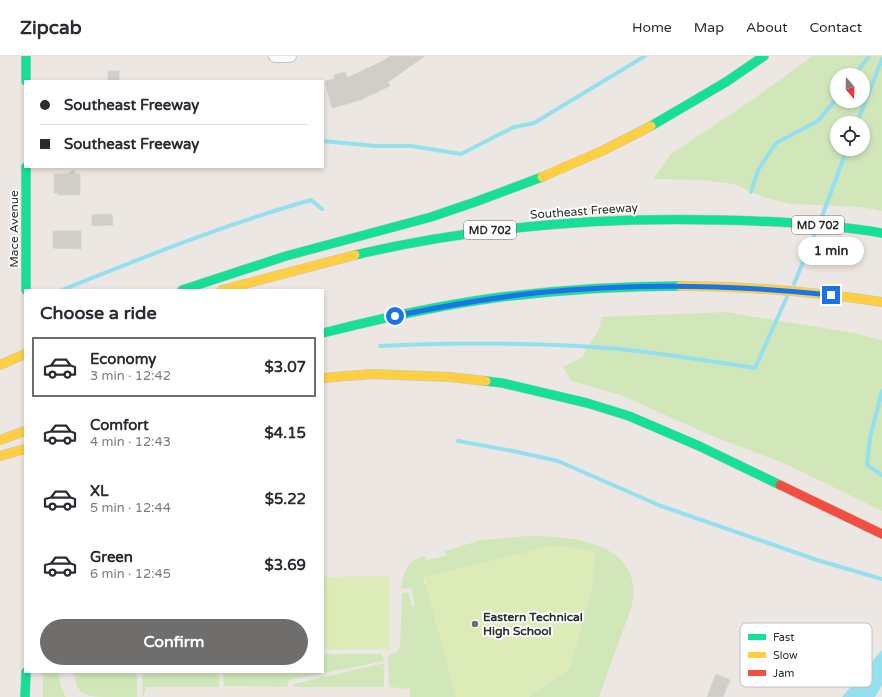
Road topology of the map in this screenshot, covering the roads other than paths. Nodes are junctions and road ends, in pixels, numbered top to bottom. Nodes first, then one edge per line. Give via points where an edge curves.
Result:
1 (26, 56) edge
2 (275, 56) edge
3 (290, 56) edge
4 (764, 56) edge
5 (26, 80) edge
6 (26, 168) edge
7 (882, 233) edge
8 (26, 289) edge
9 (185, 289) edge
10 (226, 289) edge
11 (882, 302) edge
12 (324, 333) edge
13 (24, 354) edge
14 (24, 358) edge
15 (2, 365) edge
16 (324, 378) edge
17 (24, 431) edge
18 (2, 439) edge
19 (24, 449) edge
20 (2, 455) edge
21 (882, 534) edge
22 (26, 673) edge
23 (25, 697) edge

1 - 5 main road
2 - 3 street
4 - 9 main road via 647,128 578,163 432,216 278,258
6 - 8 main road, Mace Avenue
7 - 10 main road, Southeast Freeway / MD 702 via 765,221 690,218 559,223 419,241
11 - 12 main road via 844,296 735,288 634,287 569,290 501,297 436,308
13 - 15 main road
14 - 15 main road
16 - 21 main road via 372,374 449,377 502,383 587,403 622,414 699,446
17 - 18 main road
19 - 20 main road
22 - 23 main road

